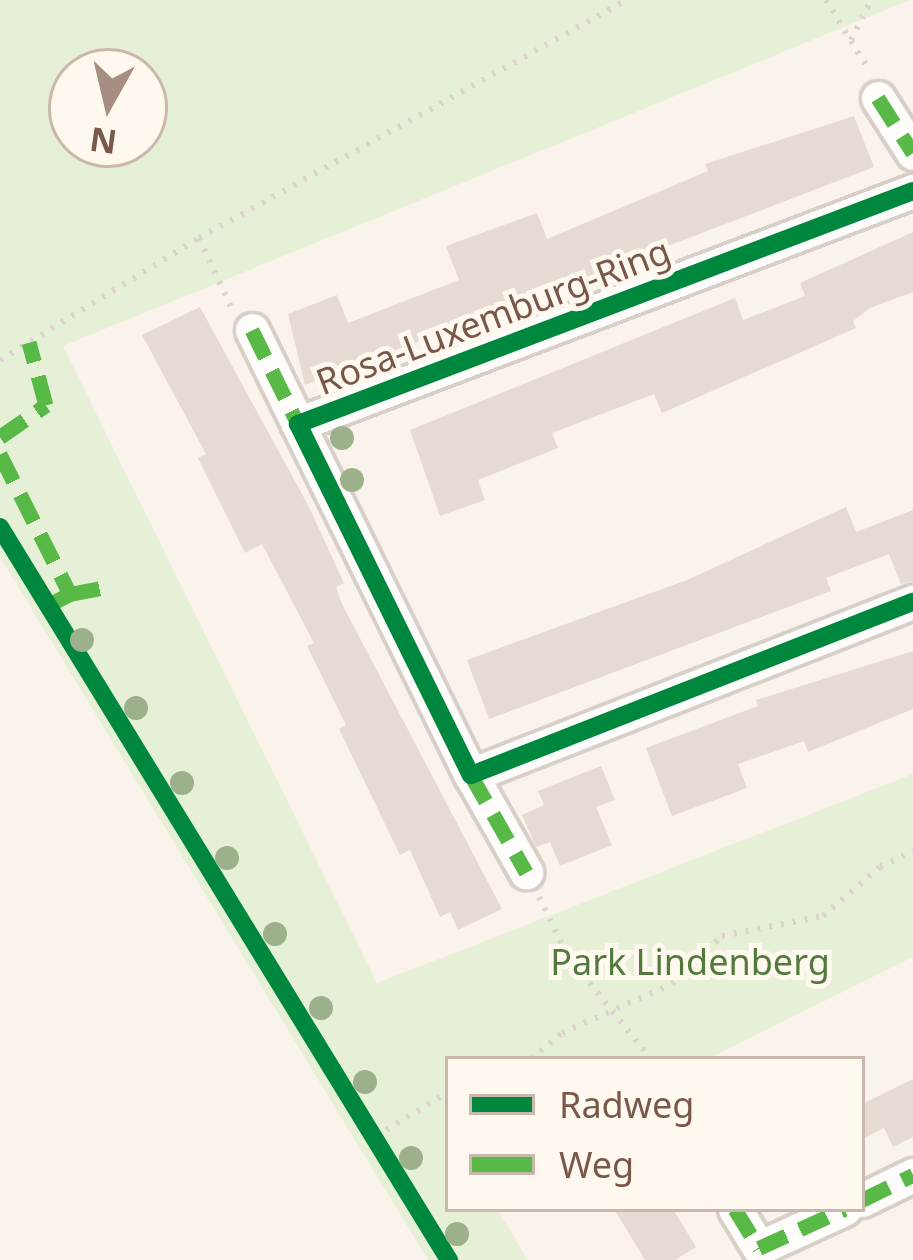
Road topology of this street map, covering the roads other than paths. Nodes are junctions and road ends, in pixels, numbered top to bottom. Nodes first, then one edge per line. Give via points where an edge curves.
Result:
1 (878, 98) road end
2 (913, 153) edge
3 (913, 191) edge
4 (252, 330) road end
5 (298, 424) junction
6 (913, 602) edge
7 (471, 775) junction
8 (526, 872) road end
9 (913, 1175) edge
10 (865, 1199) edge
11 (737, 1212) edge
12 (839, 1212) edge
13 (762, 1254) edge

1 - 2 street
3 - 5 street, Rosa-Luxemburg-Ring
4 - 5 street, Rosa-Luxemburg-Ring
5 - 7 street, Rosa-Luxemburg-Ring
6 - 7 street
7 - 8 street, Rosa-Luxemburg-Ring
9 - 10 street
11 - 13 street
12 - 13 street

